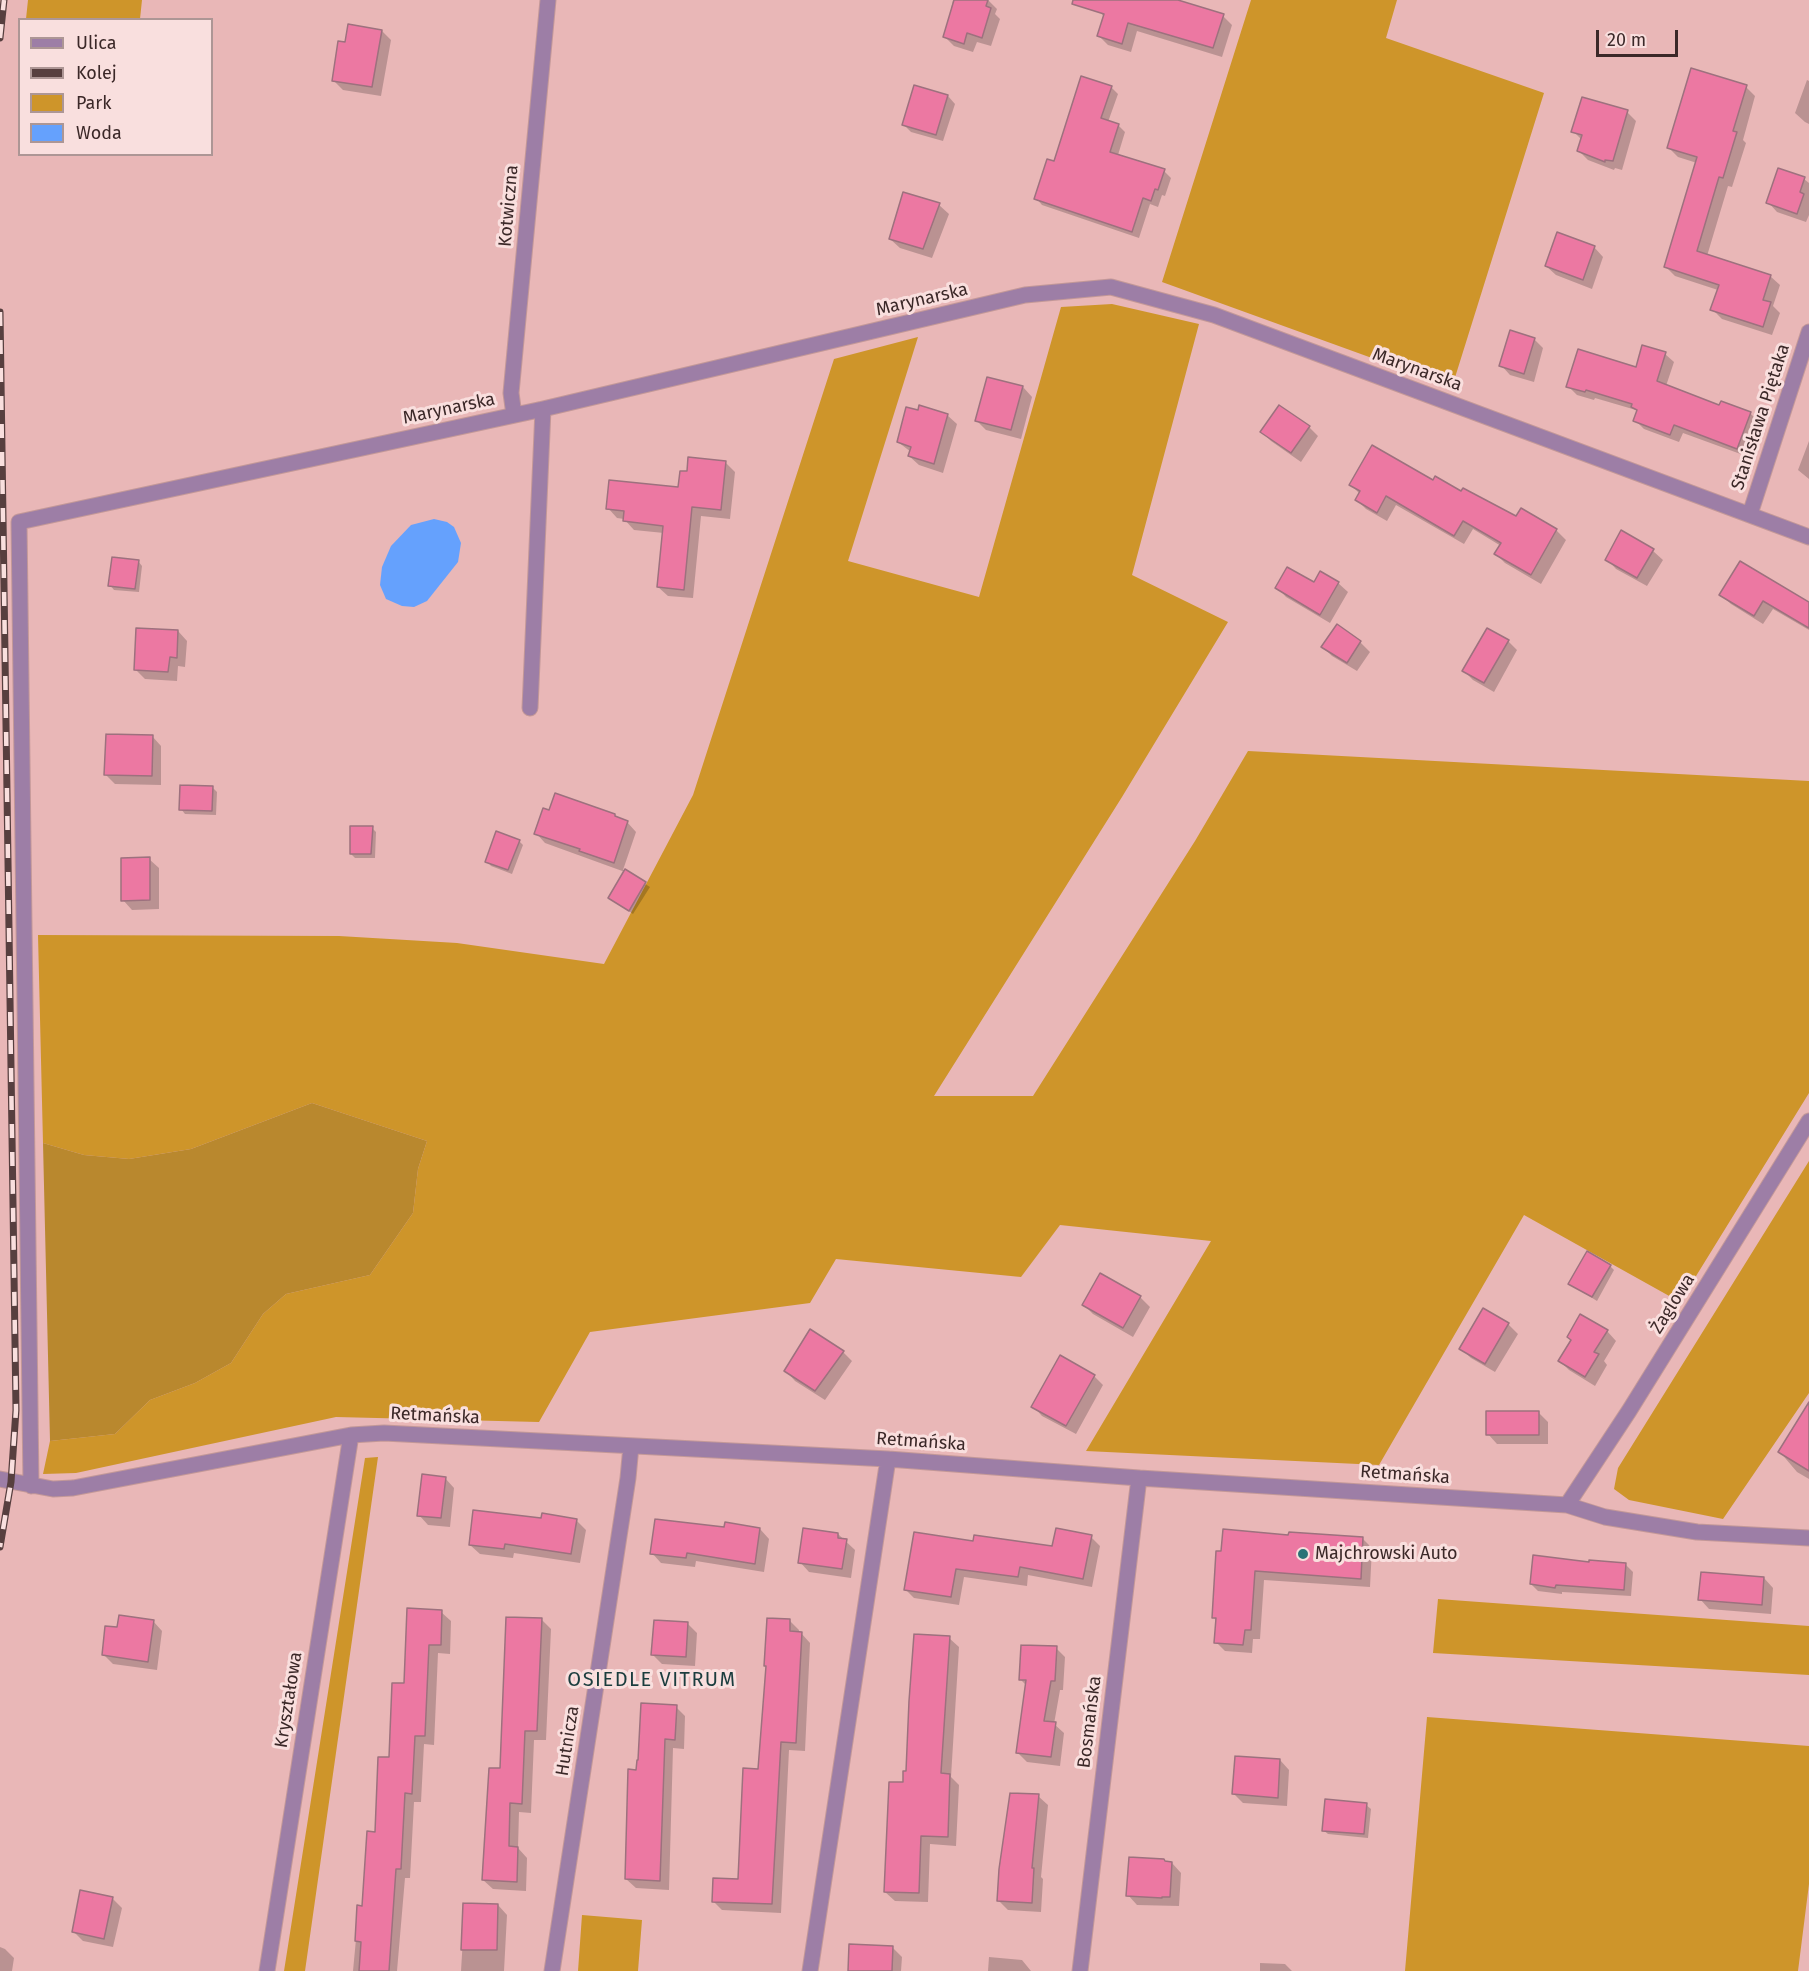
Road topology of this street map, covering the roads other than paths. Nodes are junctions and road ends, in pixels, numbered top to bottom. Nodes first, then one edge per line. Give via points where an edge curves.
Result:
1 (548, 0) edge
2 (1809, 332) edge
3 (543, 409) junction
4 (514, 415) junction
5 (1750, 514) junction
6 (1809, 537) edge
7 (530, 708) dead end
8 (1809, 1121) edge
9 (351, 1435) junction
10 (631, 1446) junction
11 (888, 1459) junction
12 (1139, 1478) junction
13 (0, 1479) edge
14 (31, 1486) junction
15 (1567, 1505) junction
16 (1809, 1538) edge
17 (267, 1971) edge
18 (552, 1971) edge
19 (810, 1971) edge
20 (1080, 1971) edge

1 - 4 street, Kotwiczna via 511,393
2 - 5 street, Stanisława Piętaka
3 - 4 street, Marynarska
3 - 5 street, Marynarska via 1025,296 1111,287 1214,315
3 - 7 street
4 - 14 street, Marynarska via 19,522
5 - 6 street, Marynarska
8 - 15 street, Żaglowa
9 - 10 street, Retmańska via 384,1433
9 - 14 street, Retmańska via 73,1488
9 - 17 street, Kryształowa
10 - 11 street, Retmańska
10 - 18 street, Hutnicza
11 - 12 street, Retmańska
11 - 19 street
12 - 15 street, Retmańska
12 - 20 street, Bosmańska
13 - 14 street, Retmańska
15 - 16 street, Retmańska via 1605,1517 1697,1532

